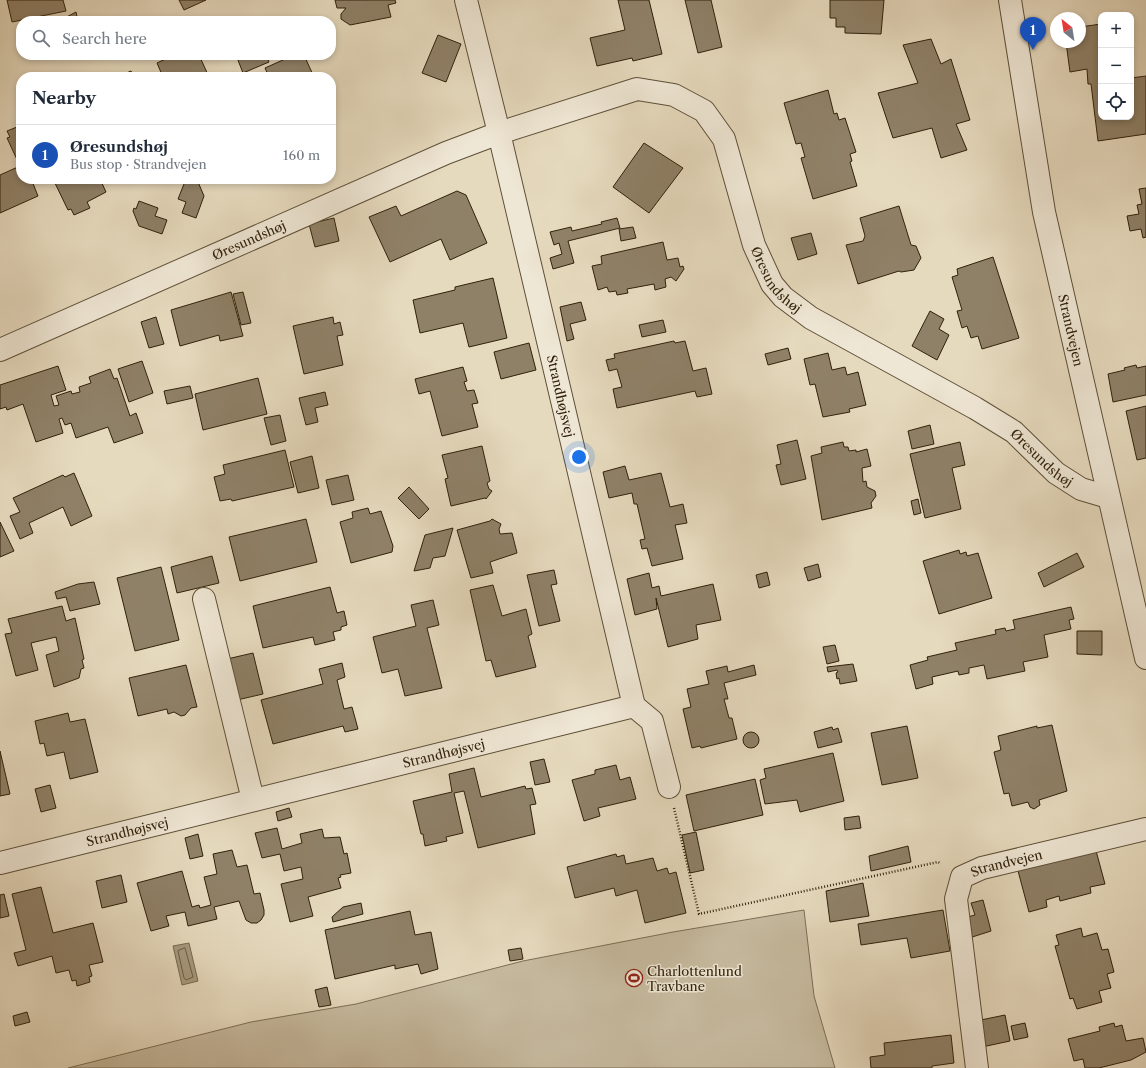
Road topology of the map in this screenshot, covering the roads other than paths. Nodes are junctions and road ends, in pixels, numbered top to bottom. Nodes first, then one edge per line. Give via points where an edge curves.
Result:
1 (466, 0) edge
2 (1010, 0) edge
3 (499, 132) junction
4 (0, 350) edge
5 (1108, 497) junction
6 (204, 599) dead end
7 (1146, 658) edge
8 (634, 706) junction
9 (669, 786) road end
10 (254, 800) junction
11 (1146, 829) edge
12 (0, 863) edge
13 (977, 1068) edge

1 - 3 street
2 - 5 street, Strandvejen via 1044,212
3 - 4 street, Øresundshøj
3 - 5 street, Øresundshøj via 638,89 674,95 704,112 724,139 754,246 772,284 783,297 811,318 1014,432 1056,473 1081,489
3 - 8 street, Strandhøjsvej
5 - 7 street, Strandvejen
6 - 10 street
8 - 9 street via 652,721
8 - 10 street, Strandhøjsvej
10 - 12 street, Strandhøjsvej
11 - 13 street, Strandvejen via 982,868 962,877 956,899

